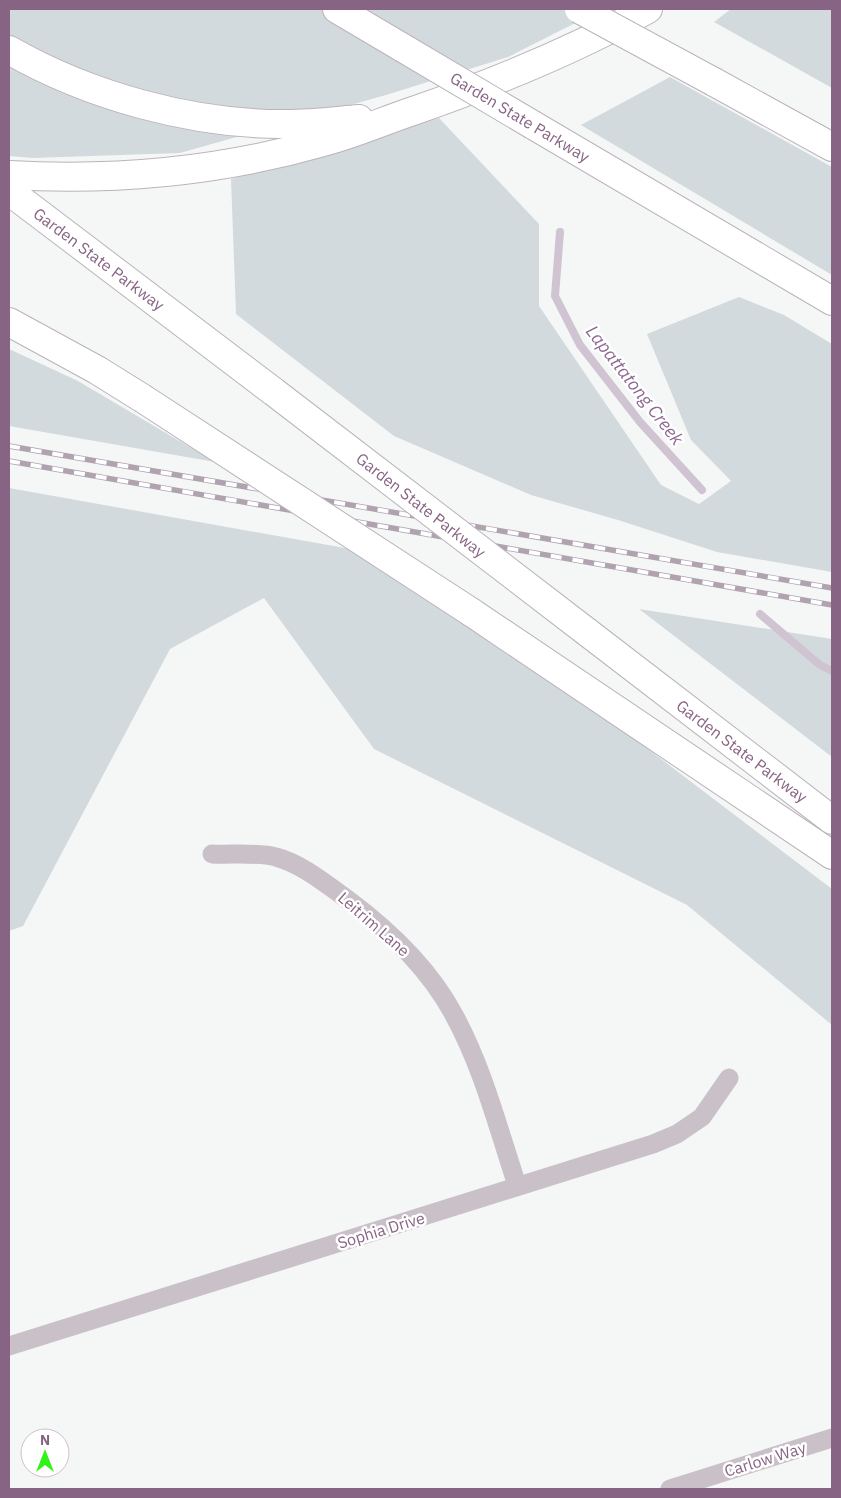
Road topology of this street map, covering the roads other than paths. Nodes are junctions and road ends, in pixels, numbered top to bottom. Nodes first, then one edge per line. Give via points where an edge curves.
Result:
1 (337, 9) edge
2 (580, 9) edge
3 (648, 9) edge
4 (9, 50) edge
5 (401, 115) junction
6 (832, 147) edge
7 (9, 175) edge
8 (9, 191) edge
9 (832, 301) edge
10 (9, 322) edge
11 (832, 820) edge
12 (212, 854) dead end
13 (832, 855) edge
14 (729, 1078) dead end
15 (517, 1185) junction
16 (9, 1346) edge
17 (832, 1438) edge
18 (670, 1489) edge

1 - 9 highway, Garden State Parkway, bridge
2 - 6 highway, bridge
3 - 5 highway via 514,74
4 - 5 highway via 95,90 172,111 212,118 286,124
5 - 7 highway via 308,146 208,166 90,176
8 - 11 highway, Garden State Parkway, bridge
10 - 13 highway, bridge via 142,398 471,612
12 - 15 street, Leitrim Lane via 275,856 299,866 364,912 412,957 440,992 464,1036 482,1079
14 - 15 street, Sophia Drive via 702,1118 677,1134
15 - 16 street, Sophia Drive
17 - 18 street, Carlow Way

